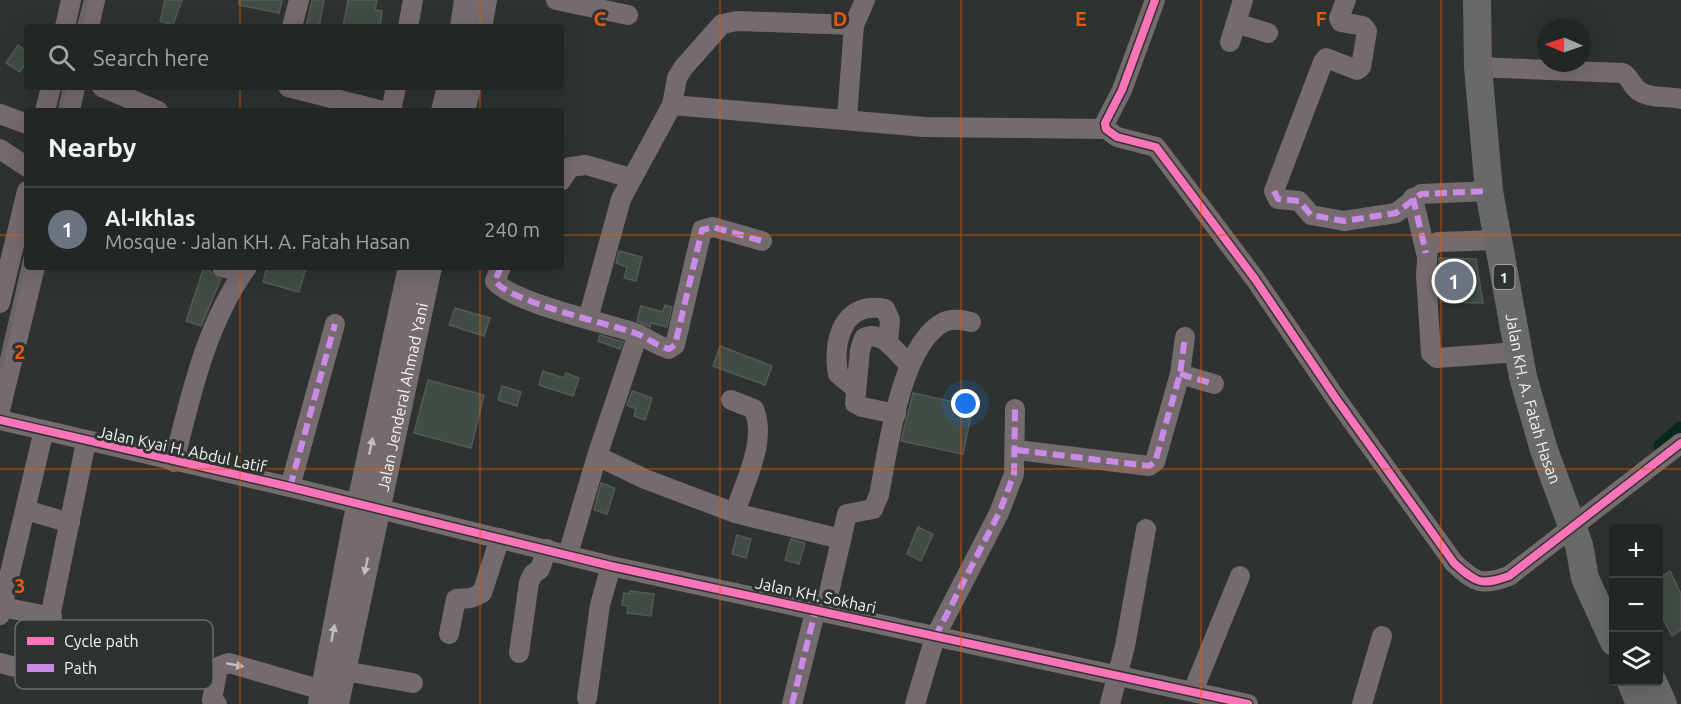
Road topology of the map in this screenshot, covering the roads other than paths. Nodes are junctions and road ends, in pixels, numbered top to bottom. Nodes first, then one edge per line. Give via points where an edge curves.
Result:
1 (71, 0) edge
2 (95, 0) edge
3 (299, 0) edge
4 (413, 0) edge
5 (466, 0) edge
6 (485, 0) edge
7 (556, 0) edge
8 (865, 0) edge
9 (1155, 0) edge
10 (1243, 0) edge
11 (1346, 0) edge
12 (1477, 0) edge
13 (628, 15) dead end
14 (66, 24) edge
15 (89, 24) edge
16 (293, 24) edge
17 (409, 24) edge
18 (462, 24) edge
19 (481, 24) edge
20 (854, 25) junction
21 (1268, 33) dead end
22 (1478, 67) junction
23 (50, 90) edge
24 (74, 90) edge
25 (109, 90) edge
26 (300, 90) edge
27 (395, 90) edge
28 (448, 90) edge
29 (468, 90) edge
30 (1681, 99) edge
31 (672, 105) junction
32 (46, 108) edge
33 (71, 108) edge
34 (151, 108) edge
35 (371, 108) edge
36 (392, 108) edge
37 (444, 108) edge
38 (464, 108) edge
39 (0, 114) edge
40 (847, 118) junction
41 (24, 123) edge
42 (1106, 129) junction
43 (0, 149) edge
44 (24, 164) edge
45 (564, 176) edge
46 (631, 178) junction
47 (1490, 190) junction
48 (1413, 198) junction
49 (24, 203) edge
50 (1497, 240) junction
51 (762, 241) dead end
52 (1426, 253) junction
53 (34, 270) edge
54 (245, 270) edge
55 (409, 270) edge
56 (429, 270) edge
57 (499, 270) edge
58 (0, 303) edge
59 (588, 319) junction
60 (971, 322) dead end
61 (335, 324) dead end
62 (639, 334) junction
63 (1185, 337) dead end
64 (888, 343) junction
65 (1518, 352) junction
66 (909, 365) junction
67 (1180, 374) junction
68 (1214, 384) dead end
69 (855, 388) junction
70 (731, 400) dead end
71 (1015, 409) dead end
72 (0, 410) edge
73 (896, 414) junction
74 (0, 420) edge
75 (44, 430) junction
76 (86, 442) junction
77 (1681, 443) edge
78 (1017, 450) junction
79 (597, 456) junction
80 (174, 462) junction
81 (290, 487) junction
82 (369, 506) junction
83 (26, 510) junction
84 (735, 513) junction
85 (70, 523) junction
86 (1146, 529) dead end
87 (500, 538) junction
88 (1575, 538) junction
89 (841, 539) junction
90 (547, 549) junction
91 (568, 554) junction
92 (611, 566) junction
93 (1240, 576) dead end
94 (1609, 586) edge
95 (821, 609) junction
96 (1, 611) edge
97 (52, 617) junction
98 (51, 620) edge
99 (1609, 632) edge
100 (448, 634) dead end
101 (1382, 636) dead end
102 (935, 637) junction
103 (519, 653) dead end
104 (0, 663) edge
105 (15, 666) edge
106 (344, 671) junction
107 (1119, 675) junction
108 (413, 683) dead end
109 (1633, 686) edge
110 (1655, 686) edge
111 (213, 689) edge
112 (213, 689) edge
113 (1193, 691) junction
114 (587, 698) dead end
115 (326, 699) edge
116 (217, 704) edge
117 (792, 704) edge
118 (915, 704) edge
119 (1110, 704) edge
120 (1248, 704) edge
121 (1362, 704) edge
122 (1640, 704) edge
123 (1663, 704) edge

1 - 14 street
2 - 15 street
3 - 16 street
4 - 17 street
5 - 18 main road
6 - 19 main road
7 - 13 street
8 - 20 street
9 - 42 street via 1122,90 1105,123
10 - 21 street via 1233,32
11 - 48 street via 1338,18 1367,31 1361,68 1357,70 1326,58 1323,62 1274,191 1278,199 1299,201 1311,215 1344,221 1396,213
12 - 22 highway, Jalan KH. A. Fatah Hasan / 1
20 - 31 street via 736,21 722,24 683,68
20 - 40 street
22 - 30 street via 1623,73 1641,92
22 - 47 highway, Jalan KH. A. Fatah Hasan / 1
23 - 32 street
24 - 33 street
25 - 34 street
26 - 35 street
27 - 36 street
28 - 37 main road
29 - 38 main road
31 - 40 street
31 - 46 street
39 - 41 street
40 - 42 street via 924,127
42 - 88 street via 1117,137 1156,147 1255,279 1454,563 1474,580 1489,584
43 - 44 street
45 - 46 street via 570,167 580,164
46 - 59 street via 617,210
47 - 48 street via 1421,194
47 - 50 highway, Jalan KH. A. Fatah Hasan / 1
48 - 52 street
49 - 58 street
50 - 52 street via 1438,242 1431,244
50 - 65 highway, Jalan KH. A. Fatah Hasan / 1
51 - 62 street via 713,226 702,230 675,345 665,348
52 - 65 street via 1432,356
53 - 72 street
54 - 80 street via 221,311 201,358
82 -> 55 main road, Jalan Jenderal Ahmad Yani
56 - 82 main road, Jalan Jenderal Ahmad Yani
57 - 59 street via 495,278 498,286 527,300
59 - 62 street
60 - 66 street via 946,321 936,328
61 - 81 street
62 - 79 street
63 - 67 street
64 - 66 street
64 - 69 street via 873,336 864,339
64 - 69 street via 890,314 885,309 861,309 841,326 836,354 838,374
65 - 88 highway, Jalan KH. A. Fatah Hasan / 1 via 1544,450
66 - 73 street
67 - 68 street
67 - 78 street via 1155,462 1149,466
69 - 73 street via 855,403 862,408
70 - 84 street via 754,409 759,422 759,439
71 - 78 street
73 - 89 street via 879,495 873,508 847,514
74 - 75 street, Jalan Kyai H. Abdul Latif
75 - 76 street, Jalan Kyai H. Abdul Latif
75 - 83 street
76 - 80 street, Jalan Kyai H. Abdul Latif
76 - 85 street
77 - 88 street
78 - 102 street via 1014,474 999,513
79 - 84 street
79 - 91 street
80 - 81 street, Jalan Kyai H. Abdul Latif
81 - 82 street, Jalan Kyai H. Abdul Latif
82 - 87 street, Jalan KH. Sokhari
82 -> 106 main road, Jalan Jenderal Ahmad Yani
115 -> 82 main road, Jalan Jenderal Ahmad Yani
83 - 85 street
83 - 96 street
84 - 89 street
85 - 97 street
86 - 107 street
87 - 90 street, Jalan KH. Sokhari
87 - 100 street via 485,588 477,596 456,599
88 - 94 highway, 1
88 - 99 highway, Jalan KH. A. Fatah Hasan / 1 via 1585,578
89 - 95 street
90 - 91 street, Jalan KH. Sokhari
90 - 103 street via 540,569 529,582
91 - 92 street, Jalan KH. Sokhari
92 - 95 street, Jalan KH. Sokhari
92 - 114 street via 600,604
93 - 113 street
95 - 102 street, Jalan KH. Sokhari
95 - 117 street
96 - 97 street
97 - 98 street
101 - 121 street
102 - 107 street, Jalan KH. Sokhari
102 - 118 street
104 - 105 street
106 - 108 street
106 - 115 main road, Jalan Jenderal Ahmad Yani
107 - 113 street, Jalan KH. Sokhari
107 - 119 street
109 - 122 highway
110 - 123 highway
116 -> 111 street via 212,700
112 -> 115 street via 218,667 229,663
113 - 120 street, Jalan KH. Sokhari

